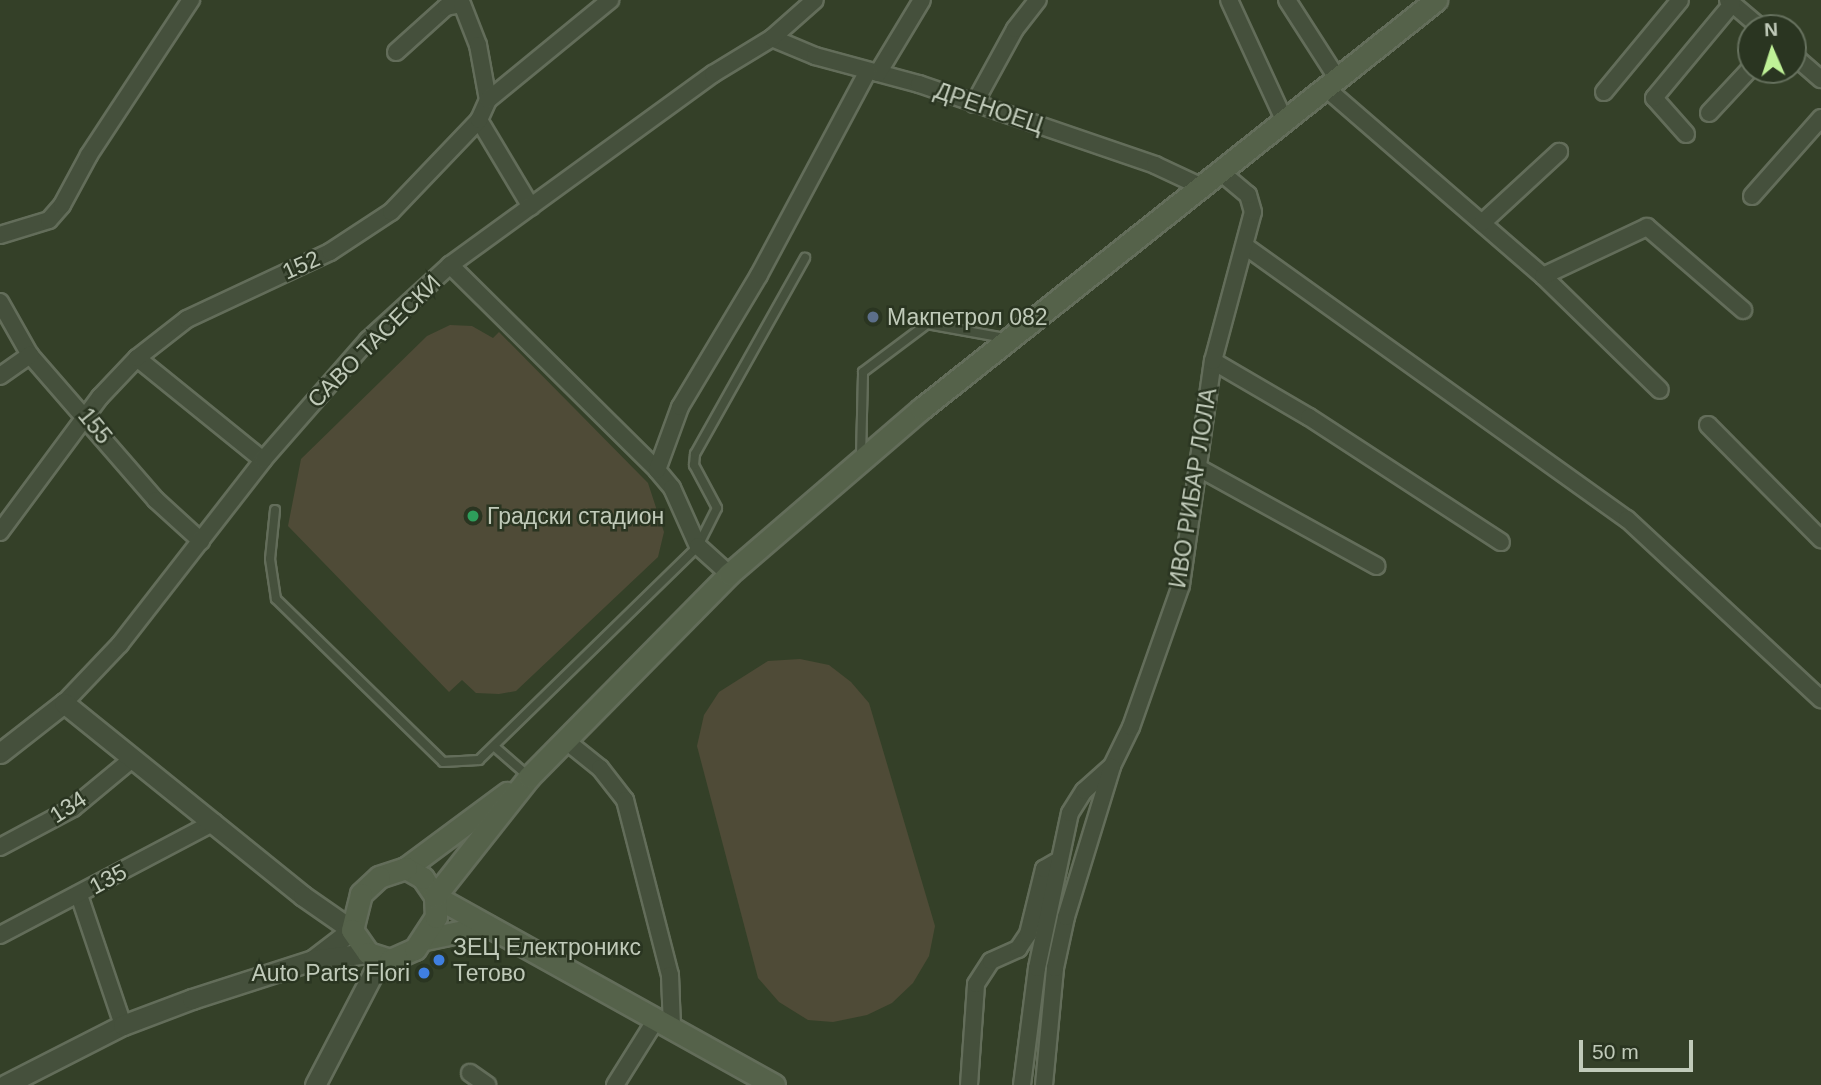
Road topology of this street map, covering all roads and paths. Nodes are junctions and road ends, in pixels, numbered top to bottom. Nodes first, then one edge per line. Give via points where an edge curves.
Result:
1 (191, 0) edge
2 (610, 0) edge
3 (815, 0) edge
4 (922, 0) edge
5 (1038, 0) edge
6 (1229, 0) edge
7 (1287, 0) edge
8 (1436, 0) edge
9 (1680, 0) edge
10 (1730, 2) edge
11 (1744, 14) edge
12 (772, 38) junction
13 (396, 52) dead end
14 (1807, 67) edge
15 (873, 72) junction
16 (1821, 79) edge
17 (1737, 83) edge
18 (1333, 85) junction
19 (1604, 92) dead end
20 (488, 100) junction
21 (974, 104) junction
22 (1709, 113) dead end
23 (1821, 118) edge
24 (479, 120) junction
25 (1285, 122) junction
26 (1685, 134) dead end
27 (1559, 152) dead end
28 (1221, 172) junction
29 (1202, 187) junction
30 (1752, 196) dead end
31 (531, 207) junction
32 (1482, 223) junction
33 (0, 235) edge
34 (1245, 246) junction
35 (805, 258) dead end
36 (450, 265) junction
37 (1543, 276) junction
38 (0, 304) edge
39 (1743, 310) dead end
40 (1011, 339) junction
41 (30, 355) junction
42 (137, 358) junction
43 (1213, 361) junction
44 (0, 376) edge
45 (1660, 390) dead end
46 (87, 417) junction
47 (1708, 425) dead end
48 (263, 460) junction
49 (860, 461) junction
50 (1197, 467) junction
51 (657, 470) junction
52 (275, 510) dead end
53 (0, 532) edge
54 (1821, 539) edge
55 (201, 541) junction
56 (1501, 542) dead end
57 (698, 546) junction
58 (1376, 566) dead end
59 (729, 573) junction
60 (1821, 699) edge
61 (64, 703) junction
62 (565, 740) junction
63 (496, 748) junction
64 (0, 753) edge
65 (131, 760) junction
66 (1112, 766) junction
67 (529, 777) junction
68 (214, 822) junction
69 (0, 847) edge
70 (1056, 862) junction
71 (406, 868) junction
72 (79, 895) junction
73 (435, 896) junction
74 (488, 926) junction
75 (352, 930) junction
76 (0, 935) edge
77 (425, 939) junction
78 (375, 956) junction
79 (313, 960) junction
80 (665, 1023) junction
81 (123, 1026) junction
82 (470, 1073) dead end
83 (5, 1085) edge
84 (315, 1085) edge
85 (487, 1085) edge
86 (615, 1085) edge
87 (774, 1085) edge
88 (969, 1085) edge
89 (1022, 1085) edge
90 (1044, 1085) edge

1 - 33 street via 89,155 62,205 49,220
2 - 20 street, 152
3 - 12 street, САВО ТАСЕСКИ
4 - 15 street
5 - 21 street via 1015,29
6 - 25 street
7 - 18 street
8 - 18 main road
9 - 19 street
10 - 11 street
10 - 26 street via 1654,98
12 - 15 street, ДРЕНОЕЦ
12 - 31 street, САВО ТАСЕСКИ via 713,74
13 - 20 street via 446,7 462,4 478,46
14 - 16 street
15 - 21 street, ДРЕНОЕЦ
15 - 51 street via 680,407
17 - 22 street
18 - 25 main road
18 - 32 street
20 - 24 street, 152
21 - 29 street, ДРЕНОЕЦ via 1155,165
23 - 30 street
24 - 31 street
24 - 42 street, 152 via 391,212 330,252 187,319
25 - 28 main road
27 - 32 street
28 - 29 main road
28 - 34 street, ИВО РИБАР ЛОЛА via 1248,195 1253,212
29 - 40 main road
31 - 36 street, САВО ТАСЕСКИ
32 - 37 street
34 - 43 street, ИВО РИБАР ЛОЛА
34 - 60 street via 1627,519
35 - 57 lane via 695,454 694,465 717,508
36 - 48 street, САВО ТАСЕСКИ via 368,340
36 - 51 street
37 - 39 street via 1647,227
37 - 45 street
38 - 41 street, 155
40 - 49 main road
40 - 49 lane via 927,324 863,372
41 - 44 street
41 - 46 street, 155
42 - 46 street, 152
42 - 48 street
43 - 50 street, ИВО РИБАР ЛОЛА
43 - 56 street via 1310,417
46 - 53 street, 152
46 - 55 street, 155 via 156,500
47 - 54 street
48 - 55 street, САВО ТАСЕСКИ
49 - 59 main road
50 - 58 street
50 - 66 street, ИВО РИБАР ЛОЛА via 1181,585 1131,727
51 - 57 street via 672,488
52 - 63 lane via 270,559 276,599 443,762 480,760
55 - 61 street, САВО ТАСЕСКИ via 120,644
57 - 59 street
57 - 63 lane
59 - 62 main road
61 - 64 street, САВО ТАСЕСКИ
61 - 65 street
62 - 67 main road
62 - 80 street via 600,768 625,800 670,975
63 - 67 lane
65 - 68 street
65 - 69 street, 134 via 73,808
66 - 70 street, ИВО РИБАР ЛОЛА via 1084,791 1070,813
66 - 90 street via 1063,929
67 - 71 main road
67 - 73 main road
68 - 72 street, 135
68 - 75 street
70 - 88 street via 1044,869 1028,934 1018,949 991,961 976,984
70 - 89 street, ИВО РИБАР ЛОЛА
71 - 73 main road via 423,878
71 - 75 main road via 379,877 361,894
72 - 76 street, 135
72 - 81 street
73 - 74 main road
73 - 77 main road via 436,917
74 - 77 main road
74 - 80 main road
75 - 78 main road
75 - 79 street
77 - 78 main road via 406,955
78 - 79 street
78 - 84 street
79 - 81 street
80 - 86 street
80 - 87 main road
81 - 83 street
82 - 85 street

